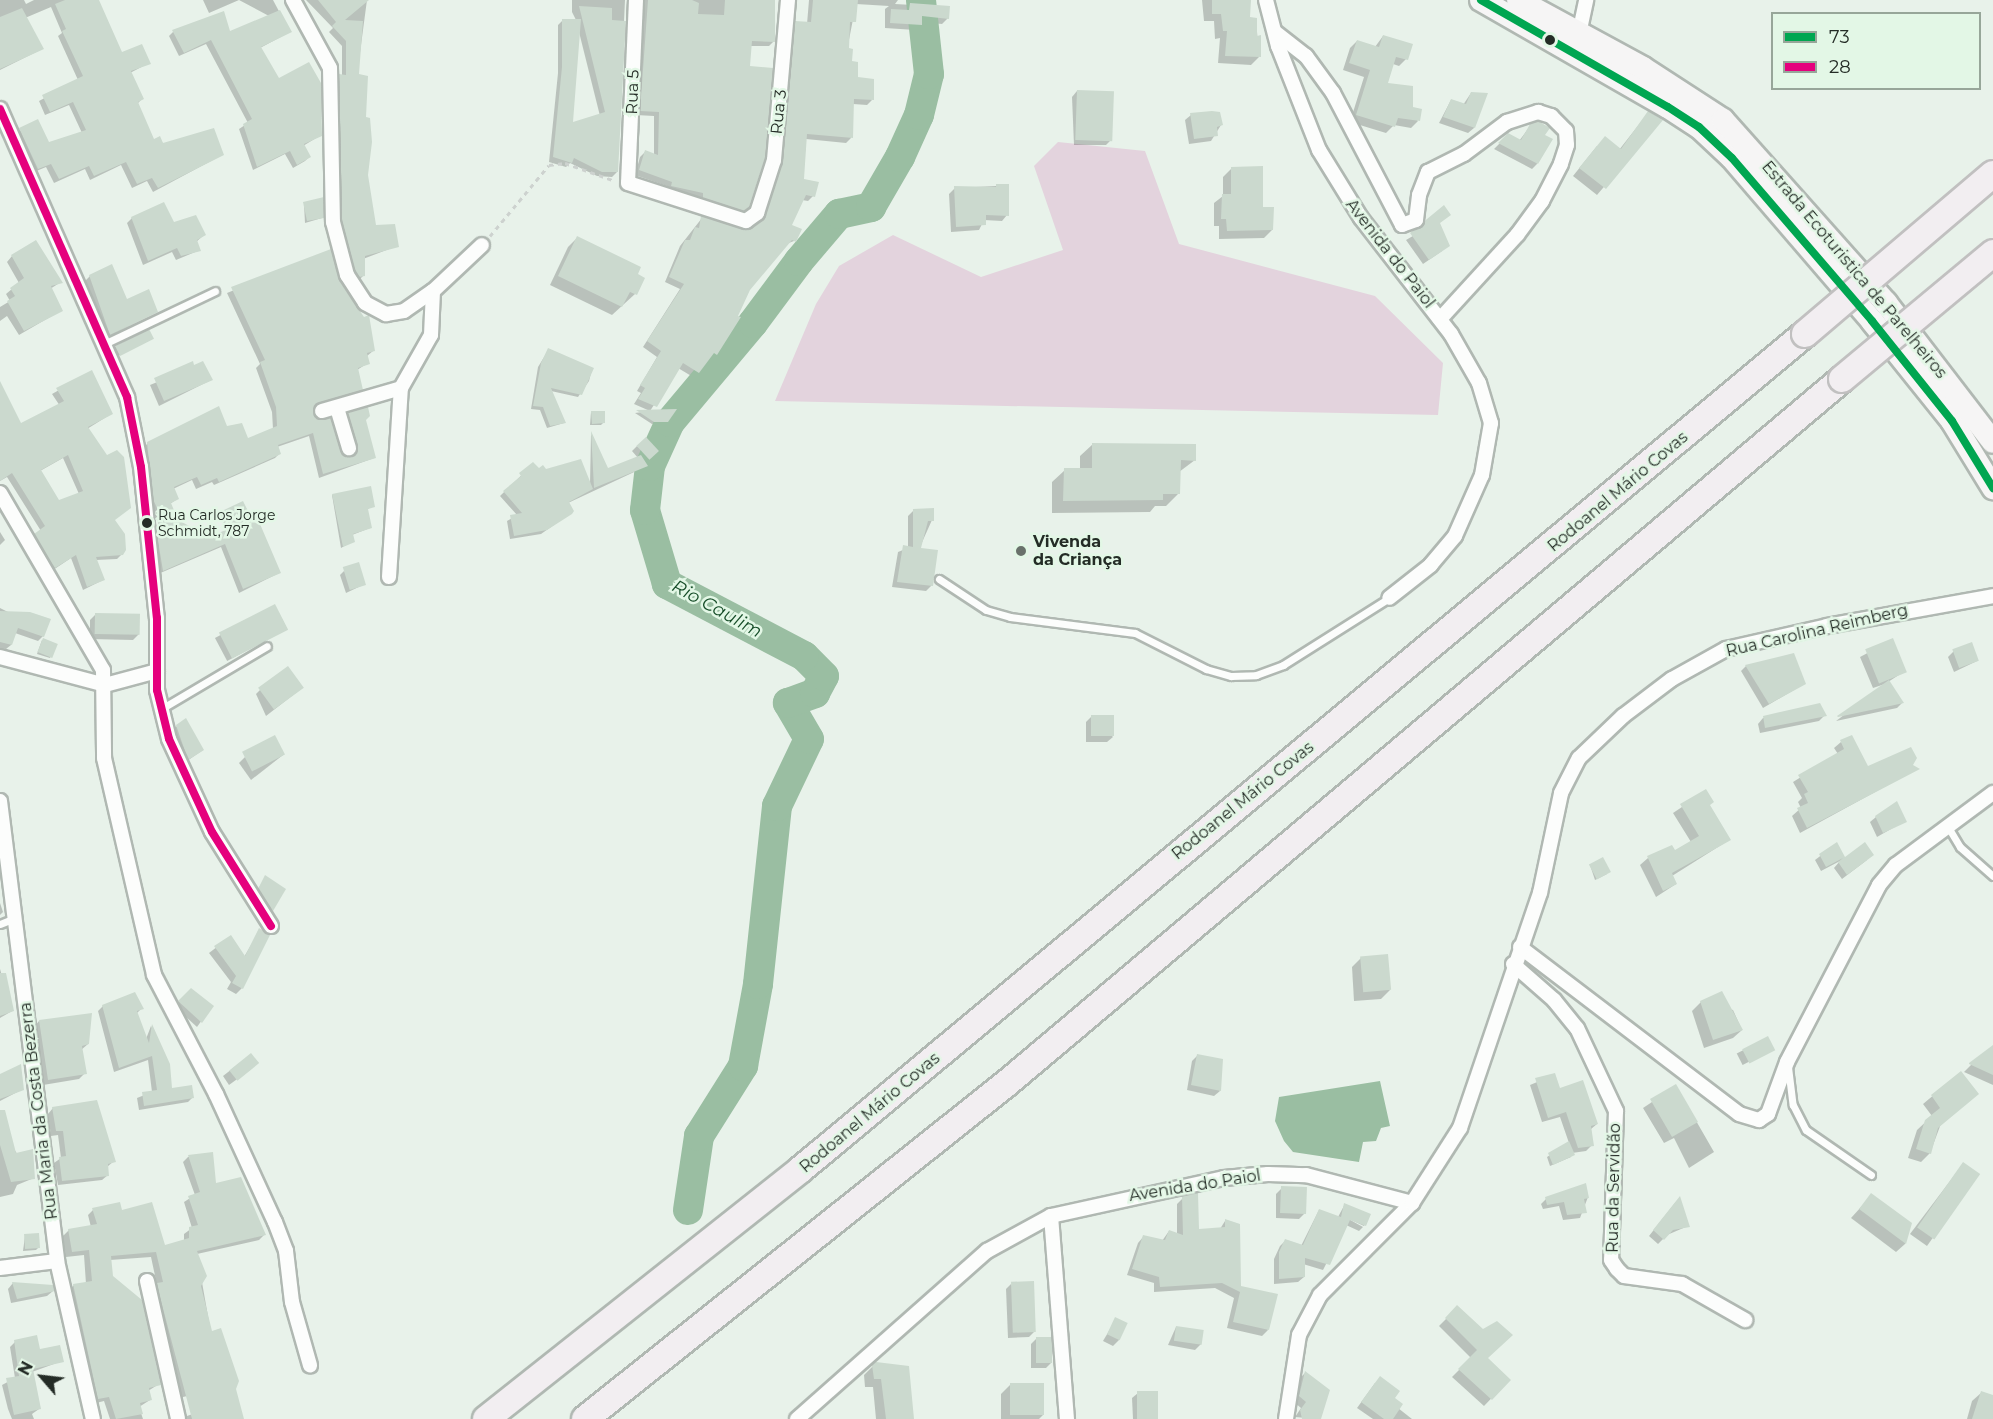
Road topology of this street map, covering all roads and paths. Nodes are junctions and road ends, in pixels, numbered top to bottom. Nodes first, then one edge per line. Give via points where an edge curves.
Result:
1 (293, 0) edge
2 (636, 0) edge
3 (788, 0) edge
4 (1266, 0) edge
5 (1481, 0) edge
6 (1518, 0) edge
7 (1586, 0) edge
8 (1275, 32) junction
9 (1579, 34) junction
10 (0, 109) edge
11 (1993, 174) edge
12 (628, 183) junction
13 (482, 245) joint
14 (1993, 253) edge
15 (215, 291) dead end
16 (433, 291) junction
17 (1440, 319) junction
18 (104, 344) junction
19 (401, 388) junction
20 (337, 408) junction
21 (322, 411) dead end
22 (1993, 442) edge
23 (349, 448) dead end
24 (1993, 488) edge
25 (0, 493) edge
26 (389, 577) dead end
27 (939, 579) dead end
28 (1993, 596) edge
29 (1389, 598) joint
30 (267, 646) dead end
31 (0, 657) edge
32 (157, 671) junction
33 (105, 685) junction
34 (161, 709) junction
35 (1993, 793) edge
36 (0, 801) edge
37 (1948, 827) junction
38 (1993, 876) edge
39 (15, 918) junction
40 (0, 924) edge
41 (271, 926) dead end
42 (1520, 947) junction
43 (1513, 964) junction
44 (1787, 1062) junction
45 (1871, 1175) dead end
46 (1412, 1203) junction
47 (1051, 1216) junction
48 (57, 1261) junction
49 (0, 1268) edge
50 (147, 1281) dead end
51 (1744, 1320) dead end
52 (310, 1365) dead end
53 (93, 1419) edge
54 (178, 1419) edge
55 (486, 1419) edge
56 (585, 1419) edge
57 (797, 1419) edge
58 (1067, 1419) edge
59 (1286, 1419) edge

1 - 16 street via 330,68 331,202 338,248 347,275 365,303 386,314 404,311
2 - 12 street, Rua 5
3 - 12 street, Rua 3 via 774,160 753,220
4 - 8 street, Avenida do Paiol
5 - 24 main road, Estrada Ecoturistica de Parelheiros via 1668,107 1699,127 1732,158 1952,421 1970,444
6 - 9 main road, Estrada Ecoturistica de Parelheiros
7 - 9 street
8 - 17 street, Avenida do Paiol via 1319,150 1341,189
8 - 17 street via 1306,56 1333,93 1402,225 1416,220 1419,195 1428,172 1464,154 1507,122 1538,112 1551,116 1566,131 1567,145 1561,164 1542,201 1517,235
9 - 22 main road, Estrada Ecoturistica de Parelheiros via 1670,84 1723,120 1886,303
10 - 18 street
11 - 55 highway, Rodoanel Mário Covas, bridge via 800,1170
12 - 13 path via 565,163 549,165
13 - 16 street
14 - 56 highway, bridge via 1007,1083
15 - 18 lane
16 - 19 street via 431,335
17 - 29 street, Avenida do Paiol via 1479,383 1491,423 1490,448 1470,507 1455,536 1431,565
18 - 32 street via 127,397 141,466 157,618
19 - 20 street
19 - 26 street
20 - 21 street
20 - 23 street
25 - 33 street via 92,648
27 - 29 lane via 986,610 1010,617 1129,631 1206,669 1231,676 1256,675 1283,665
28 - 42 street, Rua Carolina Reimberg via 1726,649 1672,679 1594,741 1568,775 1556,812 1540,893
30 - 34 lane
31 - 33 street
32 - 33 street
32 - 34 street
33 - 52 street via 101,723 104,758 154,975 260,1185 286,1251 292,1302
34 - 41 street via 169,739 212,832
35 - 37 street
36 - 39 street, Rua Maria da Costa Bezerra
37 - 38 lane via 1960,847
37 - 44 street via 1896,865 1879,885
39 - 40 lane
39 - 48 street, Rua Maria da Costa Bezerra
42 - 43 street
42 - 44 street via 1749,1120 1768,1114
43 - 46 street via 1460,1128
43 - 51 street, Rua da Servidão via 1554,1000 1577,1028 1616,1112 1611,1260 1624,1275 1682,1284
44 - 45 lane via 1793,1105 1806,1130
46 - 47 street, Avenida do Paiol via 1306,1175 1268,1174 1212,1180
46 - 59 street via 1320,1296 1299,1335
47 - 57 street, Avenida do Paiol via 987,1251
47 - 58 street
48 - 49 street
48 - 53 street, Rua Maria da Costa Bezerra
50 - 54 street

